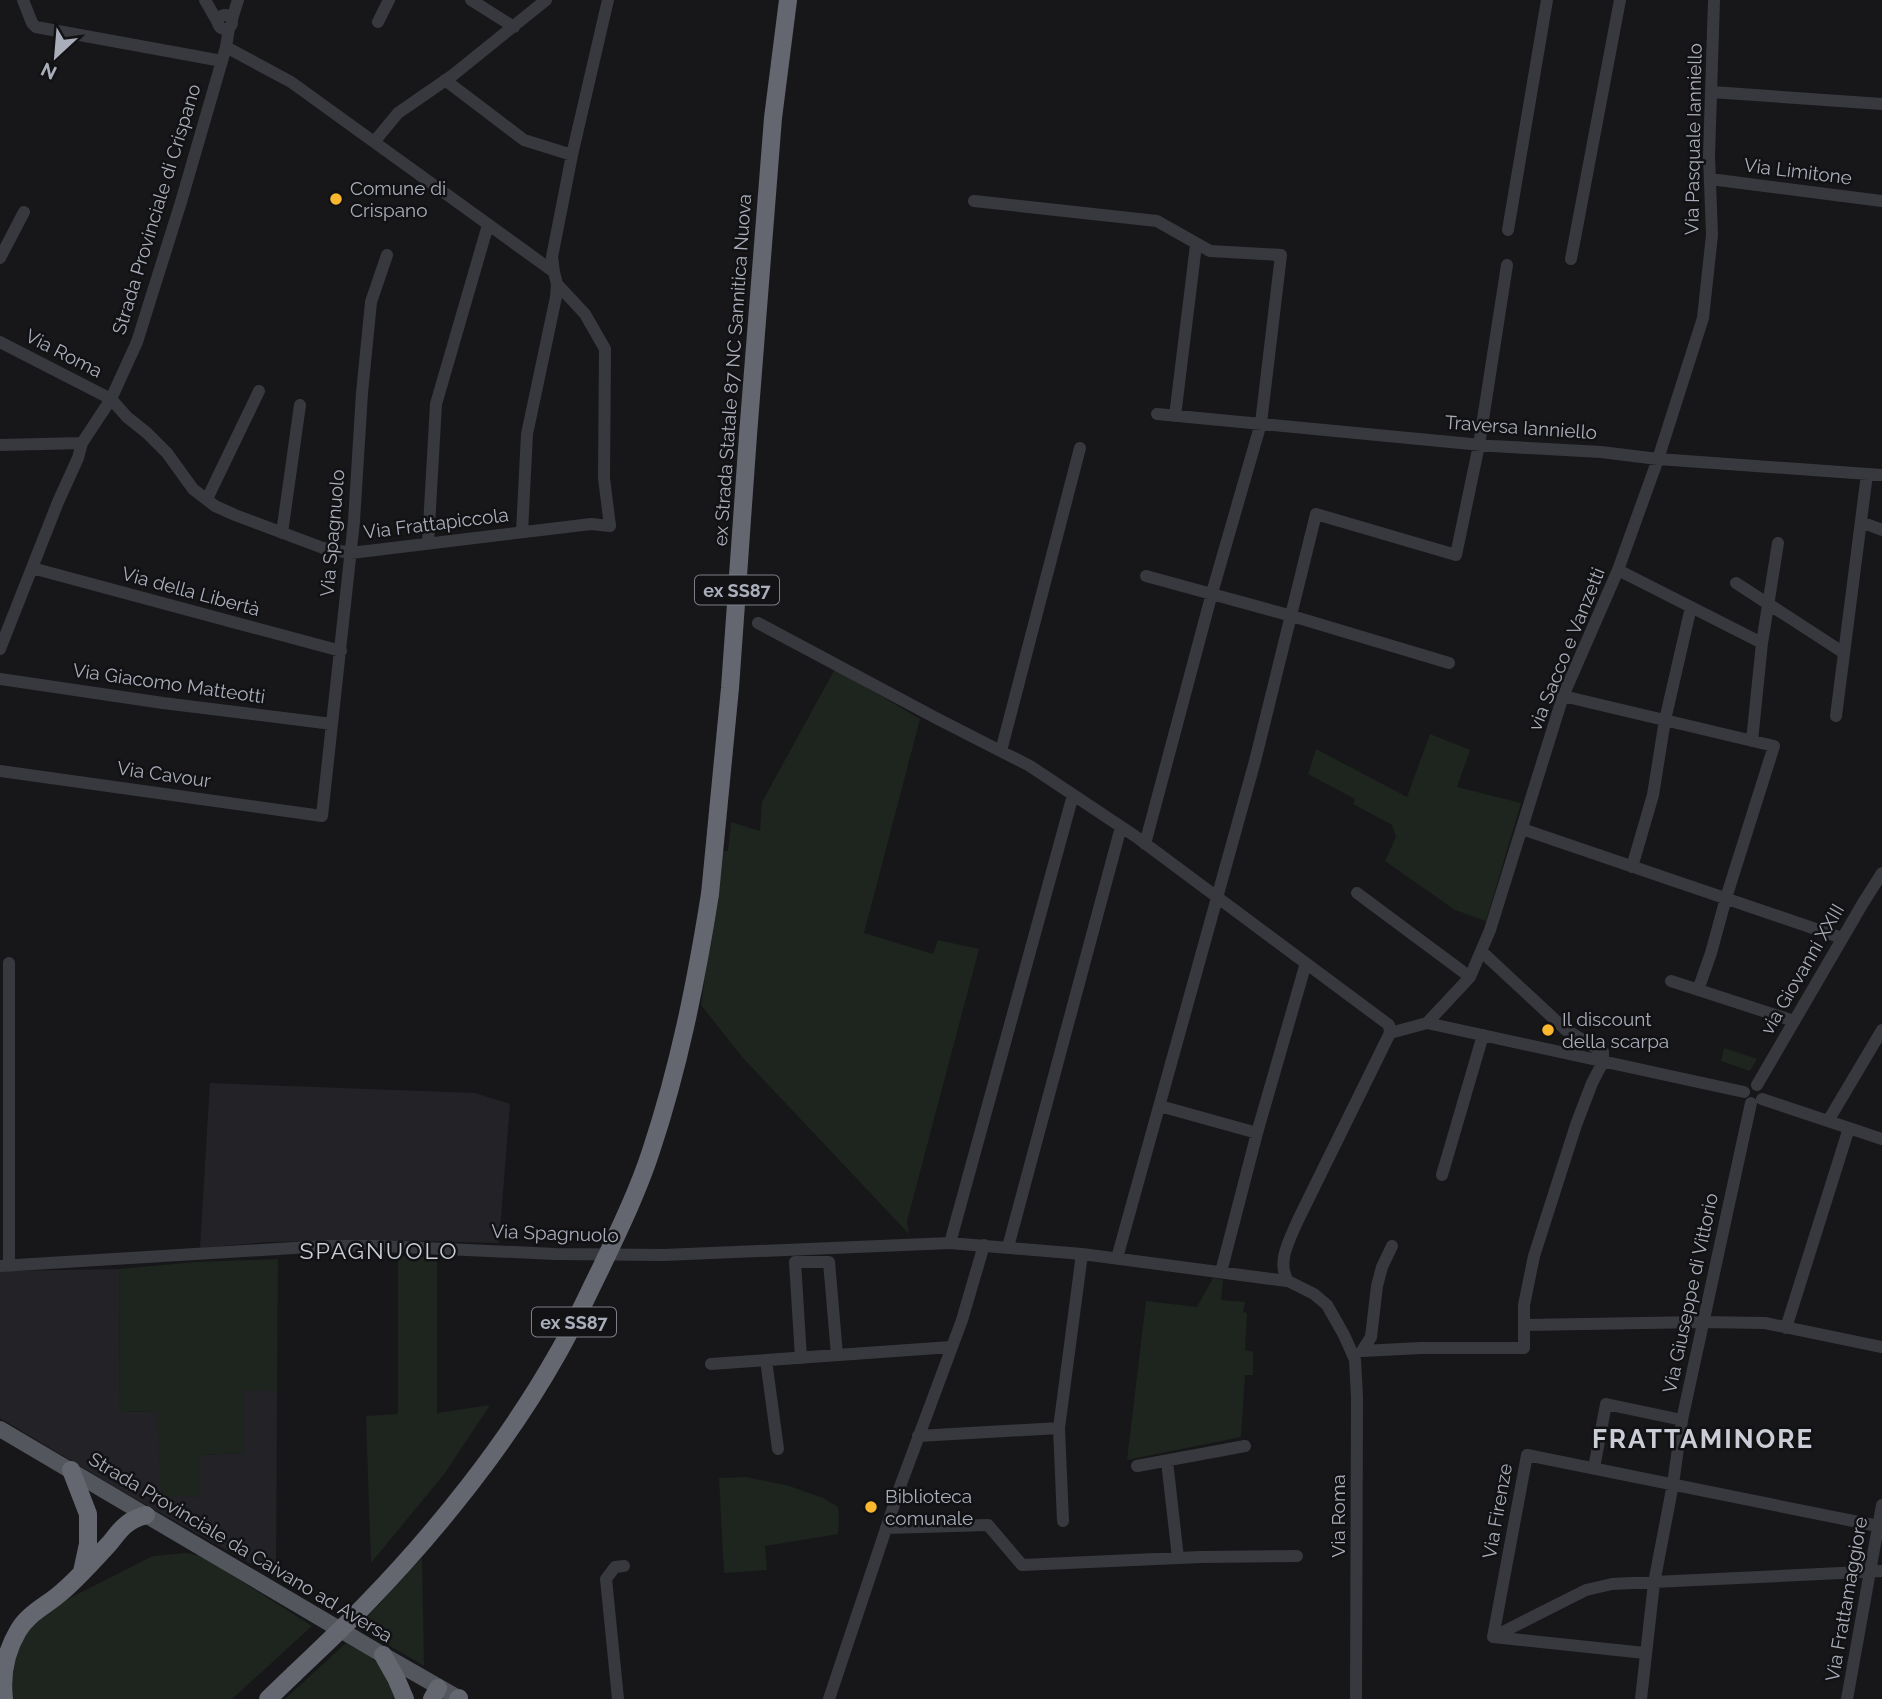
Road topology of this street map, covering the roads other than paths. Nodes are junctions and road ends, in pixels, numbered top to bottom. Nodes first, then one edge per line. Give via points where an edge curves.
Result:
1 (23, 0) edge
2 (205, 0) edge
3 (238, 0) edge
4 (390, 0) edge
5 (471, 0) edge
6 (546, 0) edge
7 (608, 0) edge
8 (788, 0) edge
9 (1547, 0) edge
10 (1620, 0) edge
11 (1714, 0) edge
12 (378, 22) dead end
13 (230, 24) junction
14 (514, 27) junction
15 (226, 47) junction
16 (222, 61) junction
17 (445, 80) junction
18 (1712, 92) junction
19 (1882, 104) edge
20 (374, 142) junction
21 (572, 155) junction
22 (1710, 179) junction
23 (974, 201) dead end
24 (1882, 201) edge
25 (23, 212) dead end
26 (488, 225) junction
27 (1508, 230) dead end
28 (1196, 244) junction
29 (387, 255) dead end
30 (0, 258) edge
31 (1570, 260) dead end
32 (1507, 265) dead end
33 (1707, 277) joint
34 (555, 278) junction
35 (0, 342) edge
36 (259, 391) dead end
37 (111, 399) junction
38 (300, 405) dead end
39 (1157, 414) dead end
40 (1175, 415) junction
41 (1261, 423) junction
42 (82, 443) junction
43 (0, 444) edge
44 (1479, 445) junction
45 (1080, 449) dead end
46 (1658, 459) junction
47 (1867, 474) junction
48 (1882, 475) edge
49 (207, 499) junction
50 (1861, 522) junction
51 (1882, 530) edge
52 (522, 532) junction
53 (282, 533) junction
54 (428, 543) junction
55 (1778, 543) dead end
56 (351, 552) junction
57 (32, 568) junction
58 (1618, 570) junction
59 (1146, 576) dead end
60 (1736, 583) dead end
61 (1212, 593) junction
62 (1769, 605) junction
63 (1691, 607) junction
64 (1292, 616) junction
65 (758, 623) dead end
66 (1762, 643) junction
67 (0, 649) edge
68 (341, 651) junction
69 (1844, 653) junction
70 (1449, 663) dead end
71 (0, 679) edge
72 (1563, 696) junction
73 (1836, 716) dead end
74 (1665, 720) junction
75 (332, 724) junction
76 (1752, 741) junction
77 (1001, 751) junction
78 (0, 771) edge
79 (1073, 795) junction
80 (322, 816) joint
81 (1121, 827) junction
82 (1522, 829) junction
83 (1145, 844) junction
84 (1632, 867) junction
85 (1882, 873) edge
86 (1357, 893) dead end
87 (1217, 896) junction
88 (1726, 898) junction
89 (1842, 938) junction
90 (1480, 951) junction
91 (9, 963) dead end
92 (1306, 963) junction
93 (1470, 977) junction
94 (1671, 981) dead end
95 (1698, 990) junction
96 (1794, 1021) junction
97 (1427, 1023) junction
98 (1882, 1030) edge
99 (1390, 1033) junction
100 (1574, 1034) junction
101 (1483, 1035) junction
102 (1568, 1054) junction
103 (1603, 1062) junction
104 (1753, 1098) junction
105 (1160, 1106) junction
106 (1828, 1121) junction
107 (1849, 1128) junction
108 (1257, 1133) junction
109 (1882, 1139) edge
110 (1442, 1175) dead end
111 (950, 1243) junction
112 (984, 1245) junction
113 (1392, 1246) dead end
114 (1008, 1247) junction
115 (1082, 1254) junction
116 (1117, 1258) junction
117 (5, 1265) edge
118 (1221, 1272) junction
119 (1287, 1281) junction
120 (1702, 1322) junction
121 (1525, 1325) junction
122 (1786, 1328) junction
123 (951, 1347) junction
124 (1882, 1347) edge
125 (1357, 1352) junction
126 (837, 1355) junction
127 (801, 1358) junction
128 (766, 1360) junction
129 (711, 1364) dead end
130 (1682, 1420) junction
131 (1059, 1428) junction
132 (0, 1429) edge
133 (918, 1436) junction
134 (1245, 1446) dead end
135 (778, 1449) dead end
136 (1167, 1461) junction
137 (1137, 1466) dead end
138 (1594, 1468) junction
139 (71, 1470) junction
140 (1673, 1484) junction
141 (1882, 1506) edge
142 (146, 1514) junction
143 (1063, 1521) dead end
144 (1878, 1526) junction
145 (886, 1528) junction
146 (1297, 1556) dead end
147 (1178, 1558) junction
148 (624, 1566) dead end
149 (1876, 1572) edge
150 (81, 1573) junction
151 (1654, 1583) junction
152 (1493, 1637) junction
153 (1645, 1653) junction
154 (383, 1656) junction
155 (435, 1693) edge
156 (4, 1699) edge
157 (268, 1699) edge
158 (405, 1699) edge
159 (459, 1699) edge
160 (618, 1699) edge
161 (829, 1699) edge
162 (1356, 1699) edge
163 (1641, 1699) edge
164 (1847, 1699) edge

1 - 16 street via 36,27
2 - 13 street via 217,21 224,14
3 - 13 street, Strada Provinciale di Crispano
4 - 12 street
5 - 14 street
6 - 14 street
7 - 21 street
8 - 157 highway, ex Strada Statale 87 NC Sannitica Nuova / ex SS87, bridge via 773,118 710,894 676,1068 650,1154 618,1233 558,1354 491,1456 366,1604
9 - 27 street
10 - 31 street
11 - 18 street, Via Pasquale Ianniello
13 - 15 street, Strada Provinciale di Crispano
14 - 17 street
15 - 16 street, Strada Provinciale di Crispano
15 - 20 street via 291,82
16 - 37 street, Strada Provinciale di Crispano via 149,307
17 - 20 street via 398,113
17 - 21 street via 524,140
18 - 19 street
18 - 22 street, Via Pasquale Ianniello
20 - 26 street
21 - 34 street via 552,257
22 - 24 street, Via Limitone
22 - 33 street, Via Pasquale Ianniello via 1713,235
23 - 28 street via 1157,221
25 - 30 street
26 - 34 street
26 - 54 street via 436,404
28 - 40 street
28 - 41 street via 1210,251 1281,255
29 - 56 street, Via Spagnuolo via 372,302
32 - 44 street
33 - 46 street, via Sacco e Vanzetti via 1703,318
34 - 52 street via 556,296 527,434
34 - 52 street, Via Frattapiccola via 585,314 605,349 604,478 610,526
35 - 37 street, Via Roma
36 - 49 street
37 - 42 street, Strada Provinciale di Crispano
37 - 49 street, Via Frattapiccola
38 - 53 street
39 - 40 street, Traversa Ianniello
40 - 41 street, Traversa Ianniello
41 - 44 street, Traversa Ianniello
41 - 61 street
42 - 43 street
42 - 57 street, Strada Provinciale di Crispano
44 - 46 street, Traversa Ianniello
44 - 64 street via 1456,555 1316,514
45 - 77 street
46 - 47 street, Traversa Ianniello
46 - 58 street, via Sacco e Vanzetti
47 - 48 street, Traversa Ianniello
47 - 50 street
49 - 53 street, Via Frattapiccola
50 - 51 street
50 - 69 street
52 - 54 street, Via Frattapiccola
53 - 56 street, Via Frattapiccola via 323,548
54 - 56 street, Via Frattapiccola
55 - 62 street
56 - 68 street, Via Spagnuolo
57 - 67 street, Strada Provinciale di Crispano
57 - 68 street, Via della Libertà
58 - 63 street
58 - 72 street, via Sacco e Vanzetti
59 - 61 street
60 - 62 street
61 - 64 street
61 - 83 street
62 - 66 street
62 - 69 street
63 - 66 street
63 - 74 street
64 - 70 street
64 - 87 street
65 - 77 street
66 - 76 street
68 - 75 street, Via Spagnuolo
69 - 73 street
71 - 75 street, Via Giacomo Matteotti
72 - 74 street
72 - 82 street, via Sacco e Vanzetti
74 - 76 street
74 - 84 street via 1653,795
75 - 80 street, Via Spagnuolo
76 - 88 street via 1774,747
77 - 79 street
78 - 80 street, Via Cavour
79 - 81 street
79 - 111 street
81 - 83 street
81 - 114 street
82 - 84 street
82 - 90 street, via Sacco e Vanzetti
83 - 87 street
84 - 88 street
85 - 89 street, via Giovanni XXIII
86 - 93 street
87 - 92 street
87 - 105 street
88 - 89 street
88 - 95 street
89 - 96 street, via Giovanni XXIII
90 - 93 street, via Sacco e Vanzetti
90 - 100 street
91 - 117 street
92 - 99 street via 1390,1025
92 - 108 street
93 - 97 street, via Sacco e Vanzetti
94 - 95 street
95 - 96 street
96 - 104 street, via Giovanni XXIII via 1757,1085 1763,1091
97 - 99 street
97 - 101 street
98 - 106 street
99 - 119 street via 1298,1220 1283,1260
100 - 102 street
100 - 103 street via 1603,1052
101 - 102 street
101 - 110 street
102 - 103 street
103 - 104 street
103 - 121 street via 1576,1125 1535,1256 1524,1306
104 - 106 street
104 - 120 street, Via Giuseppe di Vittorio
105 - 108 street
105 - 116 street
106 - 107 street
107 - 109 street
107 - 122 street
108 - 118 street
111 - 112 street, Via Spagnuolo
111 - 117 street, Via Spagnuolo via 664,1255 326,1246
112 - 114 street, Via Spagnuolo
112 - 123 street
113 - 125 street via 1377,1286 1371,1337
114 - 115 street, Via Spagnuolo
115 - 116 street, Via Spagnuolo
115 - 131 street
116 - 118 street, Via Spagnuolo
118 - 119 street, Via Spagnuolo
119 - 125 street, Via Roma via 1327,1305
120 - 121 street
120 - 122 street
120 - 130 street, Via Giuseppe di Vittorio
121 - 125 street via 1524,1348
122 - 124 street
123 - 126 street
123 - 133 street
125 - 162 street, Via Roma
126 - 127 street
126 - 127 street via 829,1262 795,1262
127 - 128 street
128 - 129 street
128 - 135 street
130 - 138 street via 1606,1404
130 - 140 street, Via Giuseppe di Vittorio
131 - 133 street
131 - 143 street
132 - 139 main road, Strada Provinciale da Caivano ad Aversa
133 - 145 street
134 - 136 street
136 - 137 street
136 - 147 street
138 - 140 street, Via Firenze
138 - 152 street, Via Firenze via 1527,1455
139 - 142 main road, Strada Provinciale da Caivano ad Aversa
139 - 150 highway via 88,1514 88,1544
140 - 144 street, Via Firenze
140 - 151 street, Via Giuseppe di Vittorio
141 - 144 street, Via Frattamaggiore
142 - 150 highway via 124,1525
142 - 154 main road, Strada Provinciale da Caivano ad Aversa
144 - 149 street, Via Frattamaggiore
145 - 147 street via 988,1525 1023,1565
145 - 161 street
146 - 147 street
148 - 160 street via 615,1567 606,1578
149 - 151 street
149 - 164 street, Via Frattamaggiore
150 - 156 highway via 20,1628 5,1663
151 - 152 street via 1586,1590
151 - 153 street, Via Giuseppe di Vittorio
152 - 153 street
153 - 163 street, Via Giuseppe di Vittorio
154 - 155 main road, Strada Provinciale da Caivano ad Aversa
154 - 158 highway
155 - 159 main road, Strada Provinciale da Caivano ad Aversa

